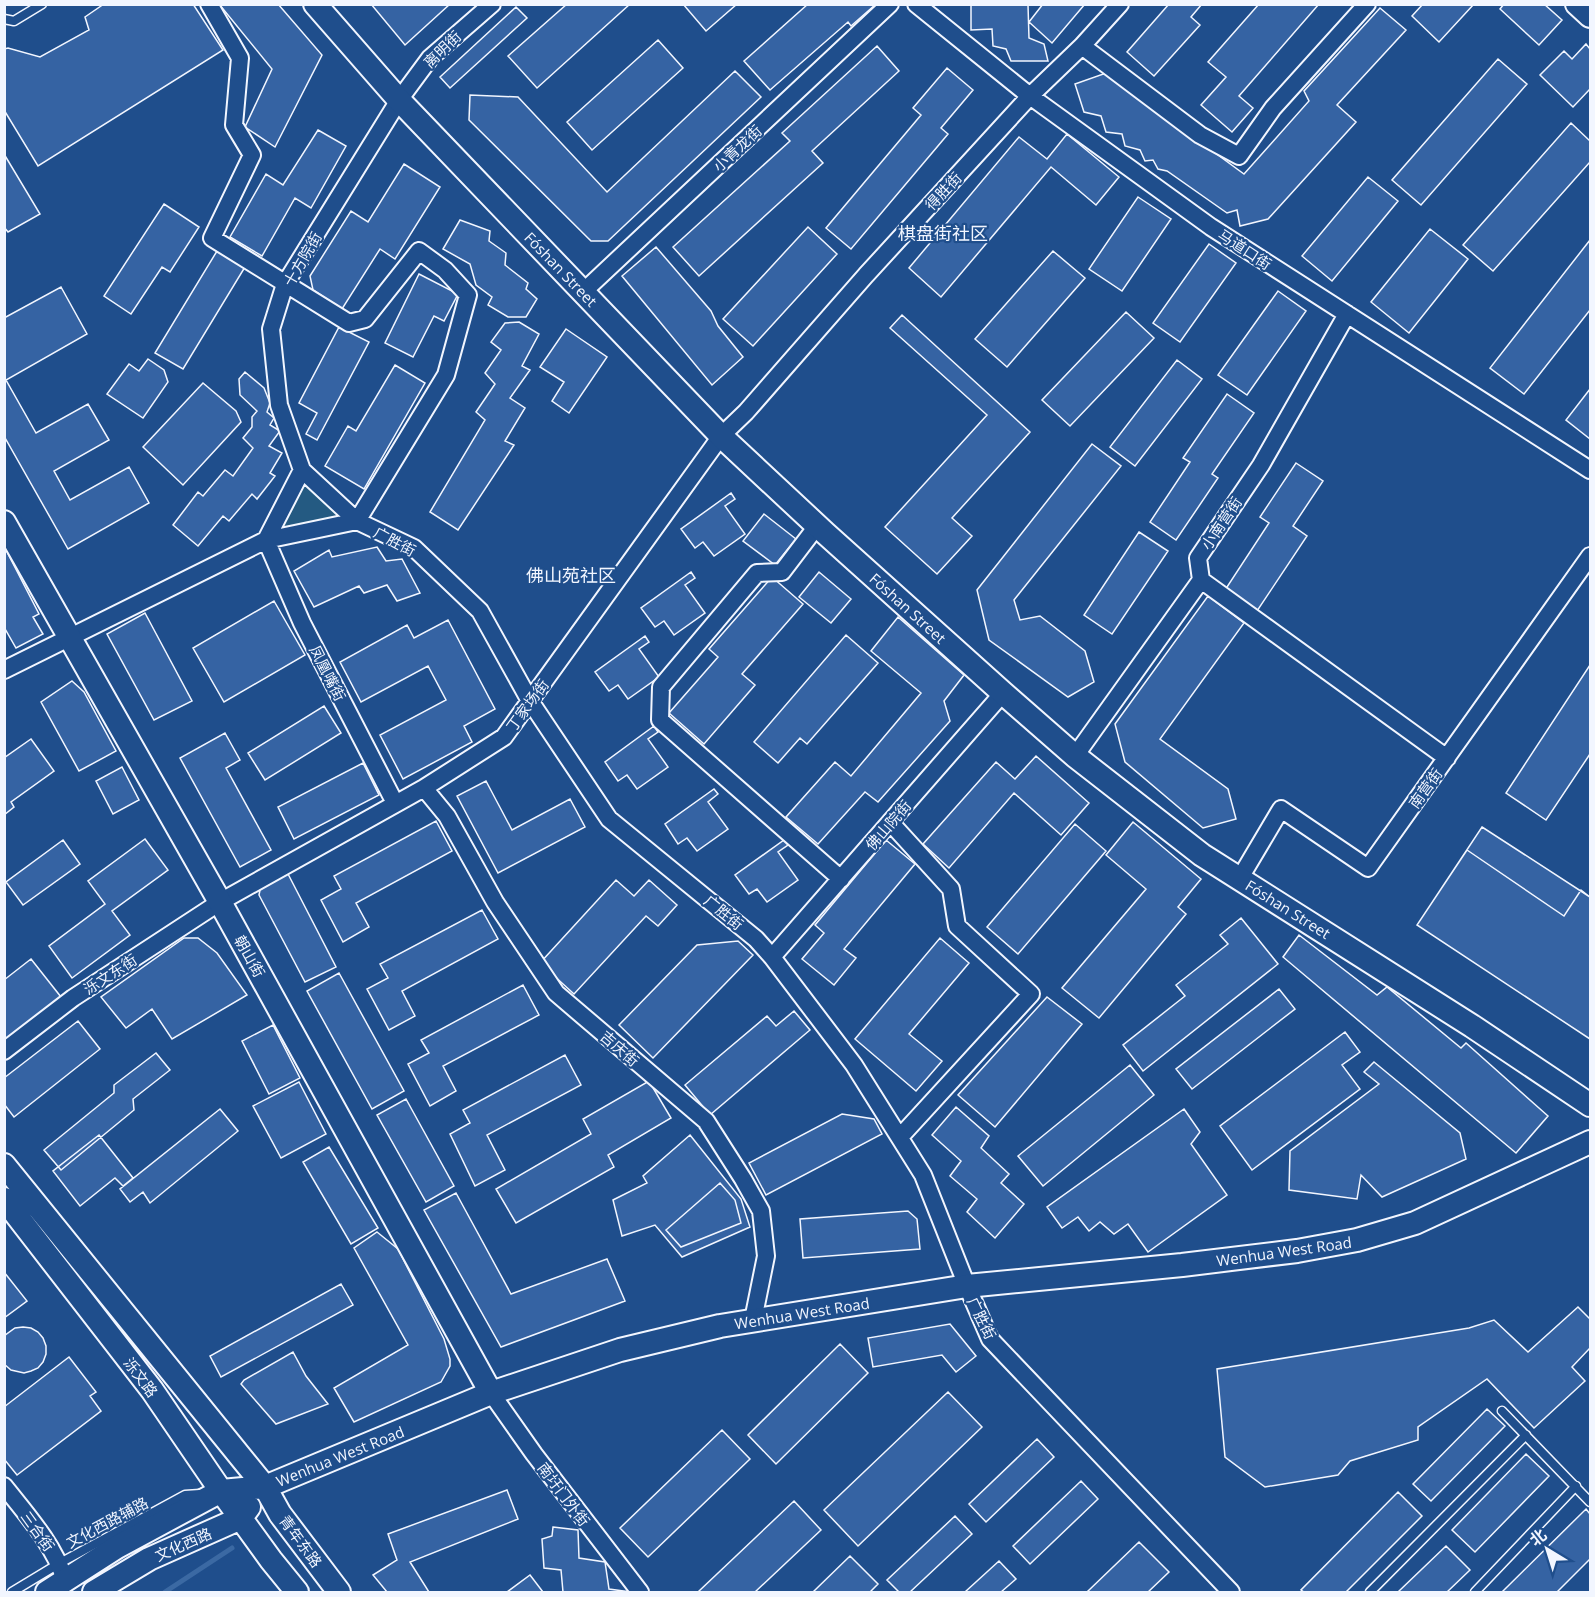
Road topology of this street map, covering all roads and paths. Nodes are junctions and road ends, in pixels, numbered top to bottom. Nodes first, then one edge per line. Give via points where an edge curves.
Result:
1 (42, 4) edge
2 (209, 4) edge
3 (315, 4) edge
4 (492, 4) edge
5 (890, 4) edge
6 (916, 4) edge
7 (1120, 4) edge
8 (1367, 4) edge
9 (1577, 4) edge
10 (931, 10) edge
11 (1590, 16) edge
12 (4, 19) edge
13 (1082, 46) junction
14 (1030, 96) junction
15 (399, 100) junction
16 (285, 284) junction
17 (584, 292) junction
18 (1347, 314) junction
19 (721, 436) junction
20 (302, 470) junction
21 (1590, 470) edge
22 (357, 521) junction
23 (4, 522) edge
24 (817, 526) junction
25 (266, 540) junction
26 (1590, 556) edge
27 (1201, 580) junction
28 (70, 638) junction
29 (4, 670) edge
30 (1003, 693) junction
31 (530, 701) junction
32 (1075, 756) junction
33 (1447, 758) junction
34 (424, 788) junction
35 (395, 803) junction
36 (890, 822) junction
37 (1240, 878) junction
38 (841, 879) junction
39 (220, 902) junction
40 (772, 957) junction
41 (4, 1051) edge
42 (1590, 1105) edge
43 (900, 1137) junction
44 (1590, 1142) edge
45 (4, 1165) edge
46 (9, 1193) edge
47 (967, 1286) junction
48 (753, 1320) junction
49 (491, 1393) junction
50 (1502, 1410) dead end
51 (1526, 1435) junction
52 (4, 1486) edge
53 (1576, 1486) junction
54 (265, 1487) junction
55 (221, 1491) junction
56 (1590, 1502) edge
57 (241, 1518) junction
58 (63, 1572) junction
59 (12, 1593) edge
60 (46, 1593) edge
61 (94, 1593) edge
62 (297, 1593) edge
63 (339, 1593) edge
64 (640, 1593) edge
65 (1231, 1593) edge
66 (1370, 1593) edge
67 (1474, 1593) edge

1 - 12 lane via 14,21
2 - 16 street via 240,57 234,125 252,155 212,237
3 - 15 main road, Fóshan Street
4 - 15 street, 离明街 via 430,58
5 - 17 street, 小青龙街
6 - 10 street, 马道口街
7 - 13 street, 得胜街
8 - 13 street via 1273,108 1239,156 1200,135
9 - 11 main road
10 - 14 street, 马道口街
13 - 14 street, 得胜街
14 - 18 street, 马道口街 via 1211,227
14 - 19 street, 得胜街
15 - 16 street, 十方院街
15 - 17 main road, Fóshan Street
16 - 20 street, 十方院街 via 271,328 279,405
16 - 22 street via 349,323 365,319 419,251 445,270 468,295 446,375
17 - 19 main road, Fóshan Street
18 - 21 street, 马道口街
18 - 27 street, 小南营街 via 1261,465 1198,558
19 - 24 main road, Fóshan Street
19 - 31 street, 丁家场街
20 - 22 street, 十方院街
20 - 25 street
22 - 25 street, 广胜街
22 - 31 street, 广胜街 via 414,548 480,611
23 - 28 main road, 朝山街
24 - 30 main road, Fóshan Street
24 - 38 street via 783,572 757,573 662,687 660,720
25 - 28 street, 广胜街
25 - 35 street, 凤凰嘴街 via 302,623
26 - 33 street, 南营街
27 - 32 street
27 - 33 street
28 - 29 street, 广胜街
28 - 39 main road, 朝山街
30 - 32 main road, Fóshan Street
30 - 36 street, 佛山院街
31 - 34 street, 丁家场街 via 504,737
31 - 40 street, 广胜街 via 609,819 756,939
32 - 37 main road, Fóshan Street via 1202,855
33 - 37 street, 南营街 via 1368,868 1281,808
34 - 35 street, 丁家场街
34 - 48 street, 吉庆街 via 447,816 495,902 556,993 706,1121 743,1179 761,1211 766,1256
35 - 39 street, 丁家场街
36 - 38 street, 佛山院街
36 - 43 street via 951,889 957,926 1030,994
37 - 42 main road, Fóshan Street
38 - 40 street, 佛山院街
39 - 41 street, 泺文东街 via 73,998
39 - 49 main road, 朝山街
40 - 43 street, 广胜街 via 854,1065
43 - 47 street, 广胜街 via 923,1175
44 - 47 main road, Wenhua West Road via 1415,1223 1357,1240 1182,1265
45 - 46 main road, 泺文路
46 - 54 main road, 泺文路
46 - 55 main road, 泺文路
47 - 48 main road, Wenhua West Road
47 - 65 street, 广胜街 via 990,1339
48 - 49 main road, Wenhua West Road via 620,1350
49 - 54 main road, Wenhua West Road
49 - 64 street, 南圩门外街
50 - 51 lane
51 - 53 lane
51 - 66 lane
52 - 58 street, 三合街 via 44,1538
53 - 56 lane
53 - 67 lane
54 - 55 main road, Wenhua West Road
54 - 57 main road, 文化西路
54 - 63 main road, 青年东路 via 280,1514
55 - 57 main road, 泺文路
55 - 58 main road, Wenhua West Road
57 - 61 main road, 文化西路 via 149,1559
57 - 62 main road, 泺文路
58 - 59 lane, 文化西路辅路
58 - 60 main road, Wenhua West Road

